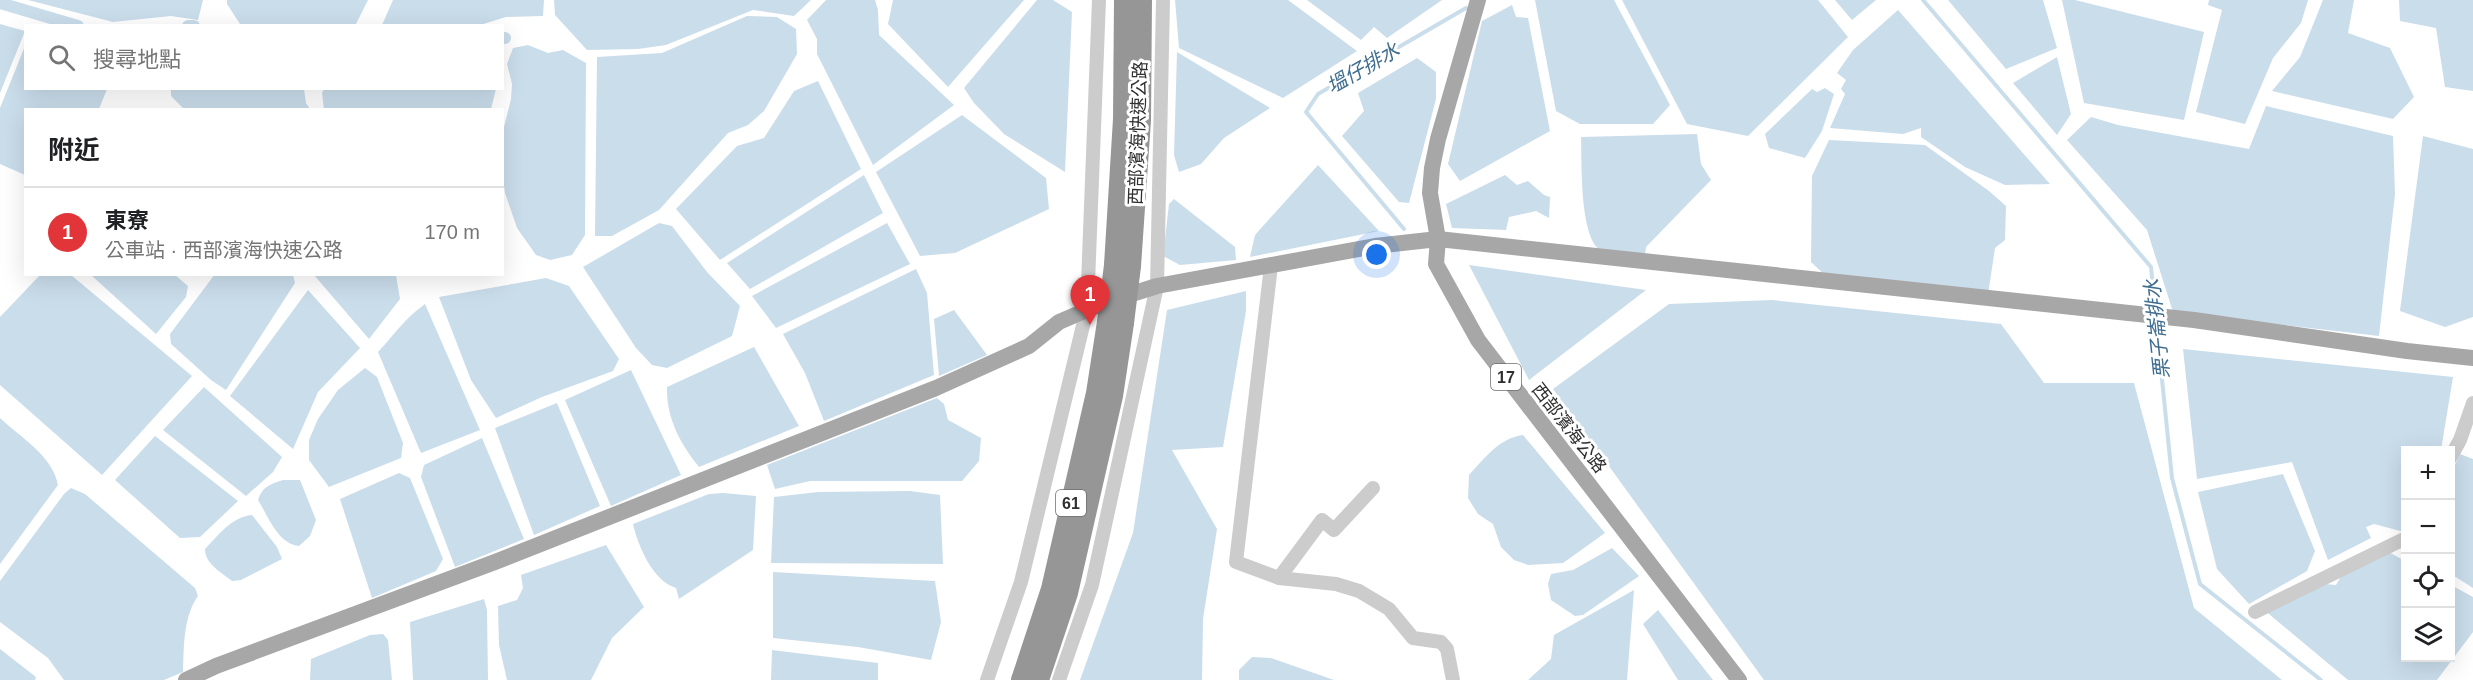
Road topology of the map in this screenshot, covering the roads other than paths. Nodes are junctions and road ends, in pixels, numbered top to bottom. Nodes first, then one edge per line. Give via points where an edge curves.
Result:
1 (1099, 0) edge
2 (1124, 0) edge
3 (1142, 0) edge
4 (1163, 0) edge
5 (1478, 0) edge
6 (1437, 239) junction
7 (1122, 265) junction
8 (1271, 266) junction
9 (1157, 286) junction
10 (1087, 309) junction
11 (1116, 322) junction
12 (2473, 358) edge
13 (2473, 403) edge
14 (2466, 442) edge
15 (2455, 454) edge
16 (1373, 488) dead end
17 (2401, 540) edge
18 (1279, 578) junction
19 (2255, 612) dead end
20 (186, 680) edge
21 (987, 680) edge
22 (1021, 680) edge
23 (1039, 680) edge
24 (1059, 680) edge
25 (1453, 680) edge
26 (1739, 680) edge

1 - 10 street
2 - 7 highway, 西部濱海快速公路 / 61
3 - 7 highway, 西部濱海快速公路 / 61 via 1141,120
4 - 9 street
5 - 6 main road, 西部濱海公路 / 17 via 1432,168 1430,193
6 - 8 main road via 1375,246
6 - 12 main road via 2194,320
6 - 26 main road, 西部濱海公路 / 17 via 1436,264 1478,340
7 - 11 highway, 61, bridge
8 - 9 main road
8 - 18 street via 1236,562
9 - 10 main road
9 - 24 street via 1092,585
10 - 20 main road via 1059,322 1029,346 936,388
10 - 21 street via 1021,582
11 - 22 highway, 61 via 1051,589
11 - 23 highway, 61 via 1113,396 1068,593
13 - 14 street
14 - 15 street
16 - 18 street via 1334,530 1322,520
17 - 19 street
18 - 25 street via 1336,584 1359,591 1389,609 1413,638 1441,642 1448,649

